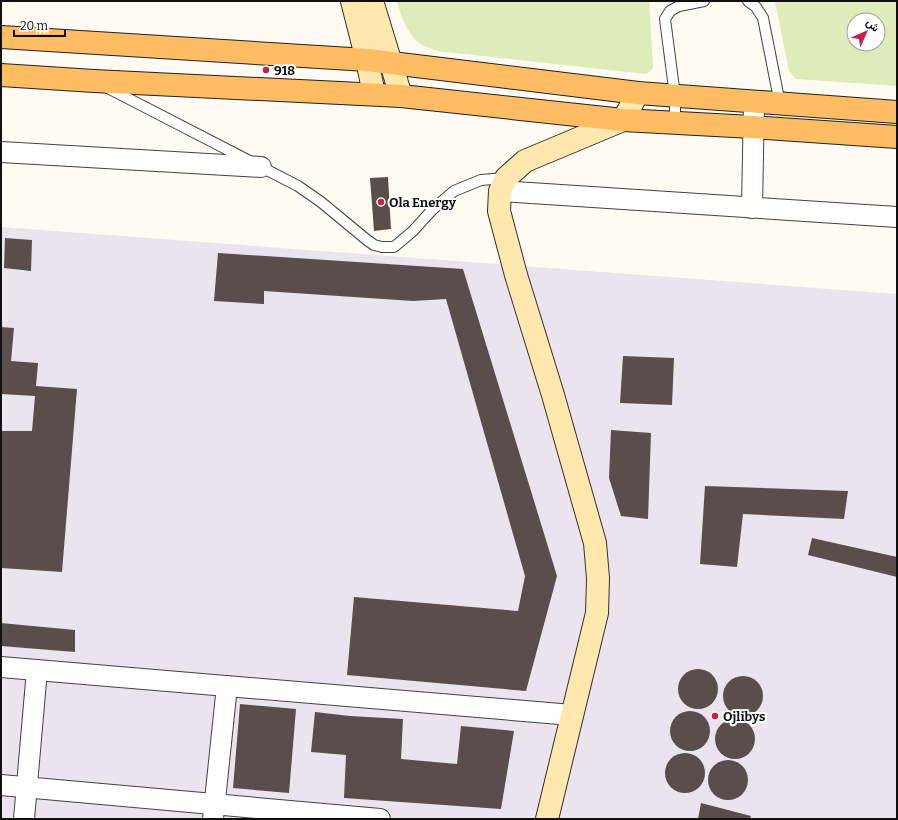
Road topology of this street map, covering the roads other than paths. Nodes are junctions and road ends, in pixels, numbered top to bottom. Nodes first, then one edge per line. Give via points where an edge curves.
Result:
1 (352, 1) edge
2 (372, 1) edge
3 (704, 1) edge
4 (748, 1) edge
5 (1, 37) edge
6 (367, 60) junction
7 (391, 63) junction
8 (1, 75) edge
9 (94, 81) junction
10 (638, 93) junction
11 (374, 94) junction
12 (401, 96) junction
13 (675, 96) junction
14 (754, 102) junction
15 (780, 104) junction
16 (897, 112) edge
17 (623, 120) junction
18 (675, 123) junction
19 (752, 127) junction
20 (897, 137) edge
21 (1, 152) edge
22 (261, 167) junction
23 (503, 185) junction
24 (752, 208) junction
25 (897, 217) edge
26 (1, 667) edge
27 (36, 670) junction
28 (227, 686) junction
29 (572, 715) junction
30 (1, 785) edge
31 (27, 787) junction
32 (214, 812) edge
33 (24, 819) edge
34 (380, 819) edge
35 (547, 819) edge

1 - 6 street
2 - 7 street
3 - 13 lane via 679,6 670,11 665,19
4 - 15 lane via 756,7 763,18
5 - 6 main road
6 - 7 main road
6 - 11 street
7 - 10 main road
7 - 12 street
8 - 9 main road
9 - 11 main road
9 - 22 lane
10 - 13 main road
10 - 17 street
11 - 12 main road
12 - 17 main road
13 - 14 main road
13 - 18 lane
14 - 15 main road
14 - 19 street
15 - 16 main road
17 - 18 main road
17 - 23 street via 525,161
18 - 19 main road
19 - 20 main road
19 - 24 street
21 - 22 street
22 - 23 lane via 298,186 322,202 367,240 382,247 398,244 454,191 481,180
23 - 24 street
23 - 29 street via 499,211 508,247 595,543 597,613
24 - 25 street
26 - 27 street
27 - 28 street
27 - 31 street
28 - 29 street
28 - 32 street
29 - 35 street
30 - 31 street
31 - 32 street
31 - 33 street
32 - 34 street

